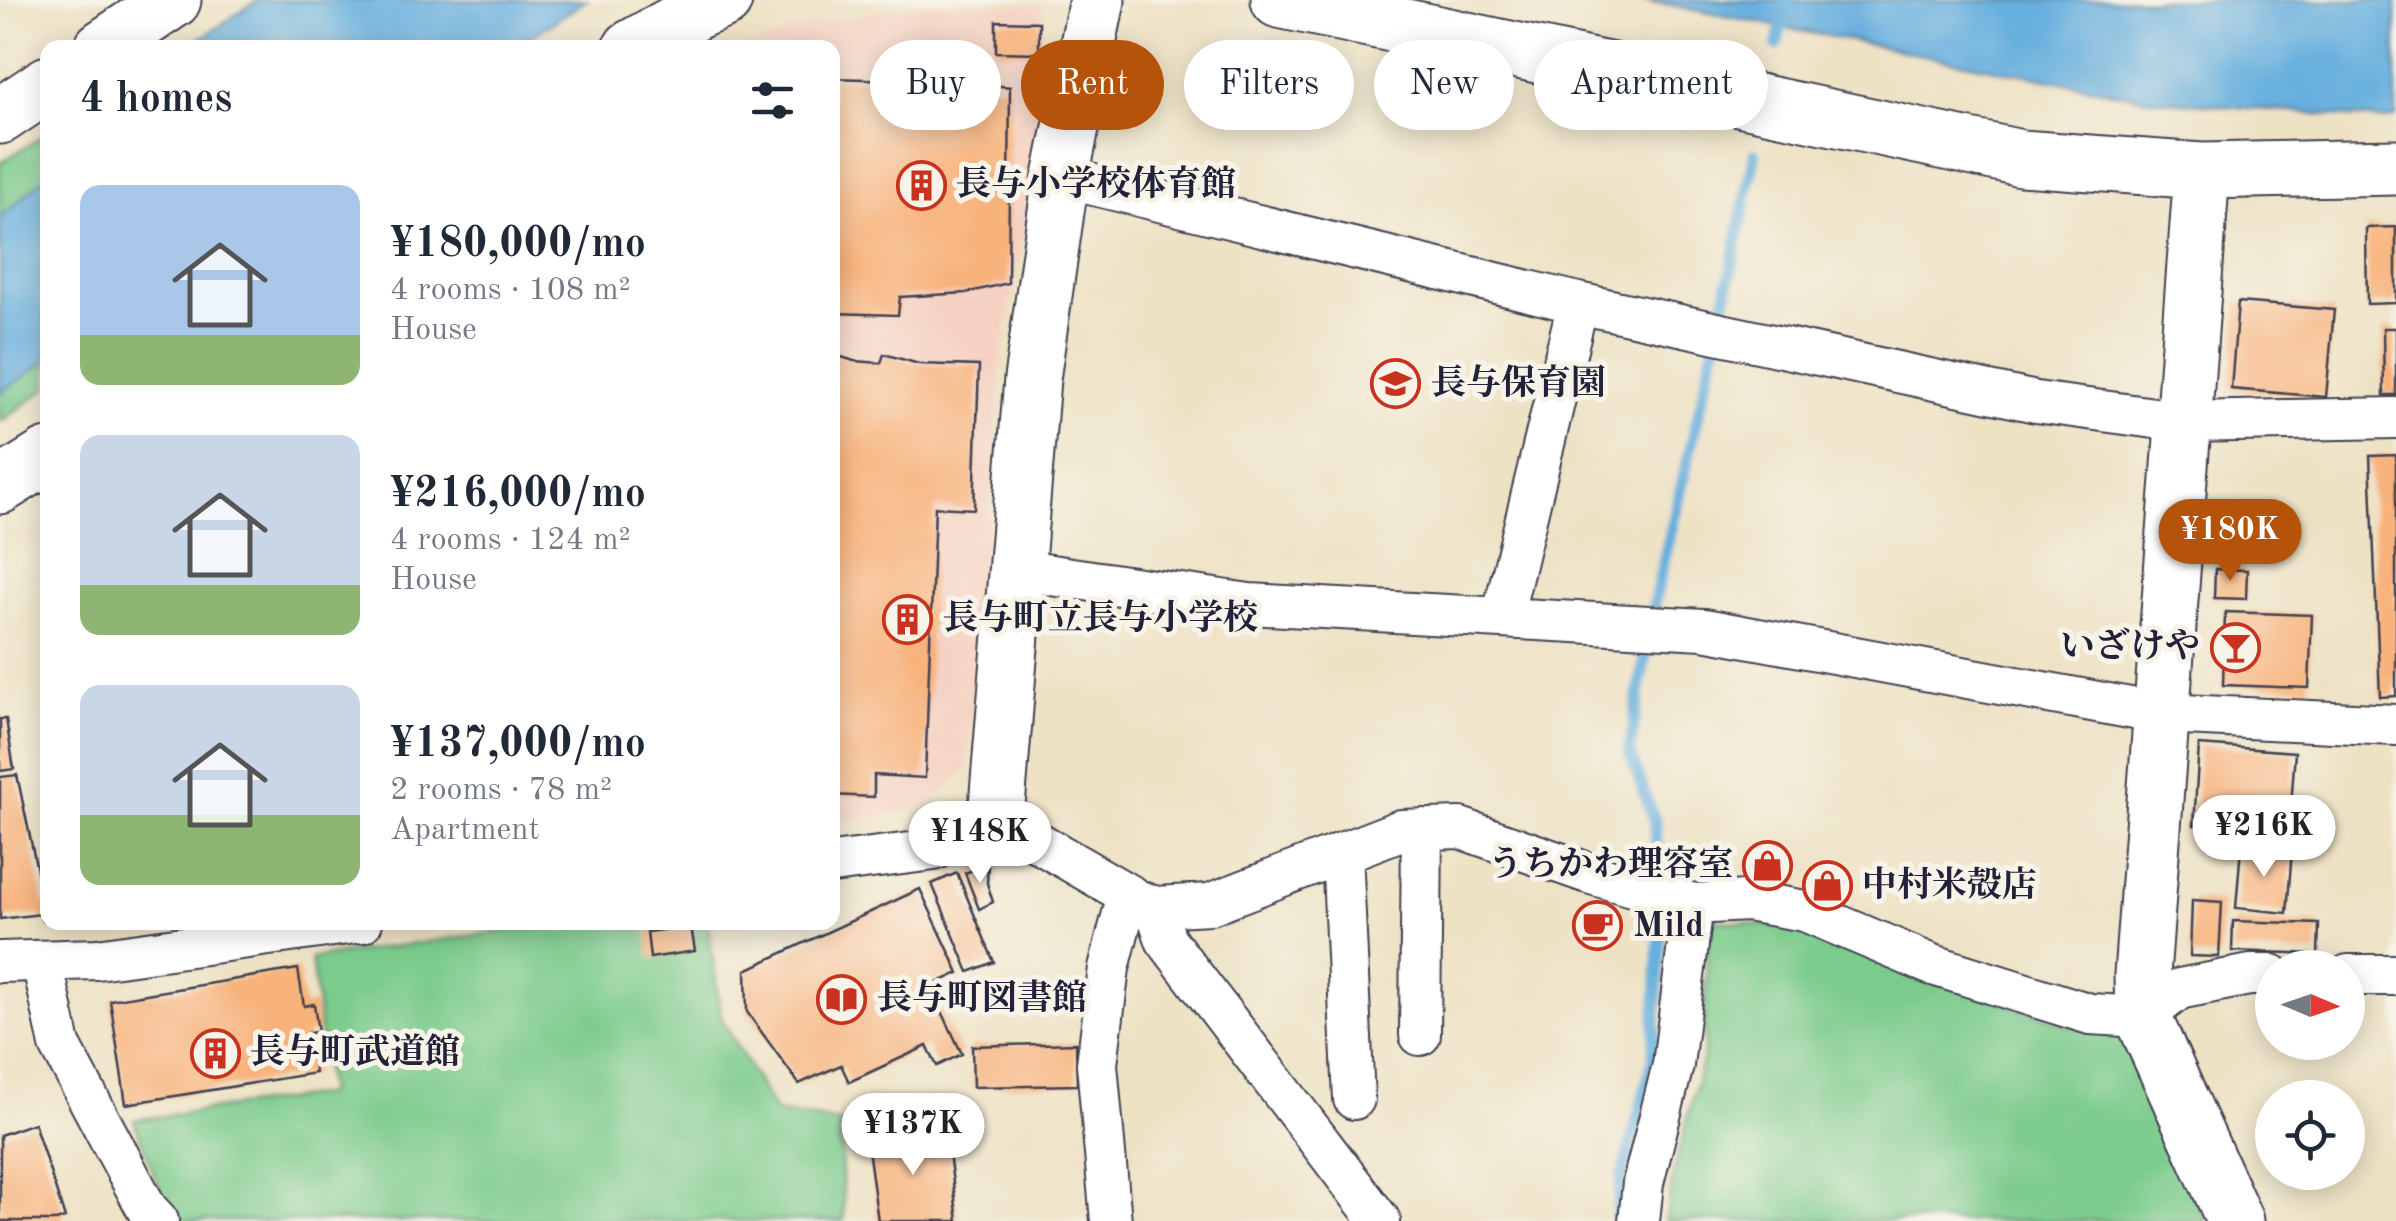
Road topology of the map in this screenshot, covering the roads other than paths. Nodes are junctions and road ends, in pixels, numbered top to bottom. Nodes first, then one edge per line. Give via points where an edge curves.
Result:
1 (173, 0) edge
2 (724, 0) edge
3 (1097, 0) edge
4 (1280, 0) edge
5 (114, 40) edge
6 (645, 40) edge
7 (40, 89) edge
8 (0, 116) edge
9 (2396, 168) edge
10 (2202, 170) junction
11 (1061, 177) junction
12 (1578, 303) junction
13 (2396, 418) edge
14 (2184, 422) junction
15 (40, 461) edge
16 (0, 486) edge
17 (1017, 570) junction
18 (1502, 618) junction
19 (2162, 714) junction
20 (2396, 725) edge
21 (996, 818) junction
22 (1422, 829) junction
23 (1342, 853) junction
24 (840, 862) edge
25 (1669, 896) junction
26 (1142, 901) junction
27 (305, 930) edge
28 (42, 961) junction
29 (0, 962) edge
30 (2255, 974) edge
31 (2365, 975) edge
32 (2396, 975) edge
33 (2143, 1017) junction
34 (1420, 1035) dead end
35 (1354, 1099) dead end
36 (158, 1221) edge
37 (1111, 1221) edge
38 (1380, 1221) edge
39 (1639, 1221) edge
40 (2235, 1221) edge

1 - 5 street
2 - 6 street
3 - 11 street
4 - 10 street via 2021,158
7 - 8 street
9 - 10 street
10 - 14 street
11 - 12 street
11 - 17 street via 1032,379
12 - 14 street via 2036,402
12 - 18 street
13 - 14 street
14 - 19 street
15 - 16 street
17 - 18 street via 1249,604
17 - 21 street
18 - 19 street via 1704,630
19 - 20 street
19 - 33 street
21 - 24 street via 934,850
21 - 26 street
22 - 23 street via 1401,830
22 - 25 street via 1460,828
22 - 34 street
23 - 26 street via 1210,904
23 - 35 street
25 - 33 street via 1805,911 1965,975 2090,1014
25 - 39 street via 1673,1065
26 - 37 street via 1110,968 1097,1064
26 - 38 street
27 - 28 street
28 - 29 street
28 - 36 street via 60,1045
30 - 33 street via 2179,989
31 - 32 street
33 - 40 street

